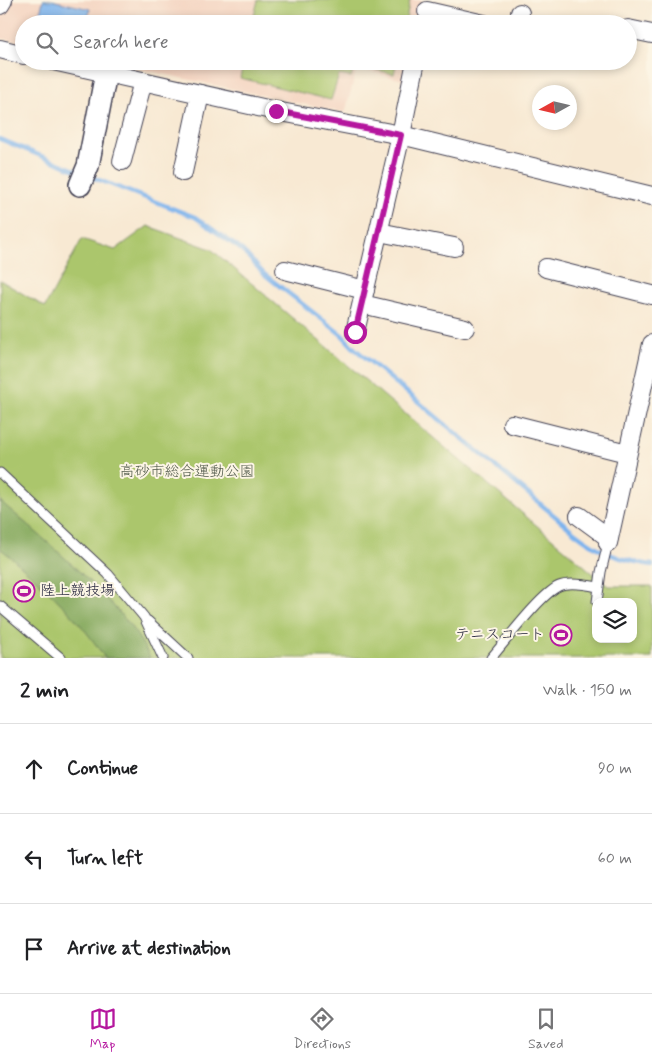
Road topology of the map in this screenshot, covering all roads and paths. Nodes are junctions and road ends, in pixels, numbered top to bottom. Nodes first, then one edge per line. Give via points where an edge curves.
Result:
1 (3, 0) edge
2 (0, 5) edge
3 (426, 11) edge
4 (444, 15) edge
5 (637, 31) edge
6 (652, 34) edge
7 (0, 49) edge
8 (15, 53) edge
9 (93, 70) edge
10 (414, 70) edge
11 (106, 73) junction
12 (142, 82) junction
13 (200, 94) junction
14 (401, 135) junction
15 (122, 161) dead end
16 (183, 172) dead end
17 (84, 176) dead end
18 (652, 196) edge
19 (379, 232) junction
20 (454, 247) dead end
21 (546, 268) dead end
22 (285, 270) dead end
23 (652, 295) edge
24 (363, 297) junction
25 (465, 328) dead end
26 (355, 332) dead end
27 (652, 344) edge
28 (512, 424) dead end
29 (627, 453) junction
30 (0, 473) edge
31 (579, 516) dead end
32 (609, 540) junction
33 (598, 587) junction
34 (597, 598) edge
35 (0, 606) edge
36 (144, 617) junction
37 (61, 658) edge
38 (163, 658) edge
39 (188, 658) edge
40 (491, 658) edge

1 - 2 street
3 - 4 street
5 - 6 street
7 - 8 street
9 - 11 street
10 - 14 street
11 - 12 street
11 - 17 street
12 - 13 street
12 - 15 street
13 - 14 street
13 - 16 street
14 - 18 street
14 - 19 street
19 - 20 street
19 - 24 street
21 - 23 street via 571,280
22 - 24 street
24 - 25 street
24 - 26 street
27 - 29 street
28 - 29 street via 537,438
29 - 32 street
30 - 36 lane via 108,574
31 - 32 street
32 - 33 lane
33 - 34 lane
33 - 40 lane via 560,586 547,594
35 - 37 lane
36 - 38 lane
36 - 39 lane

